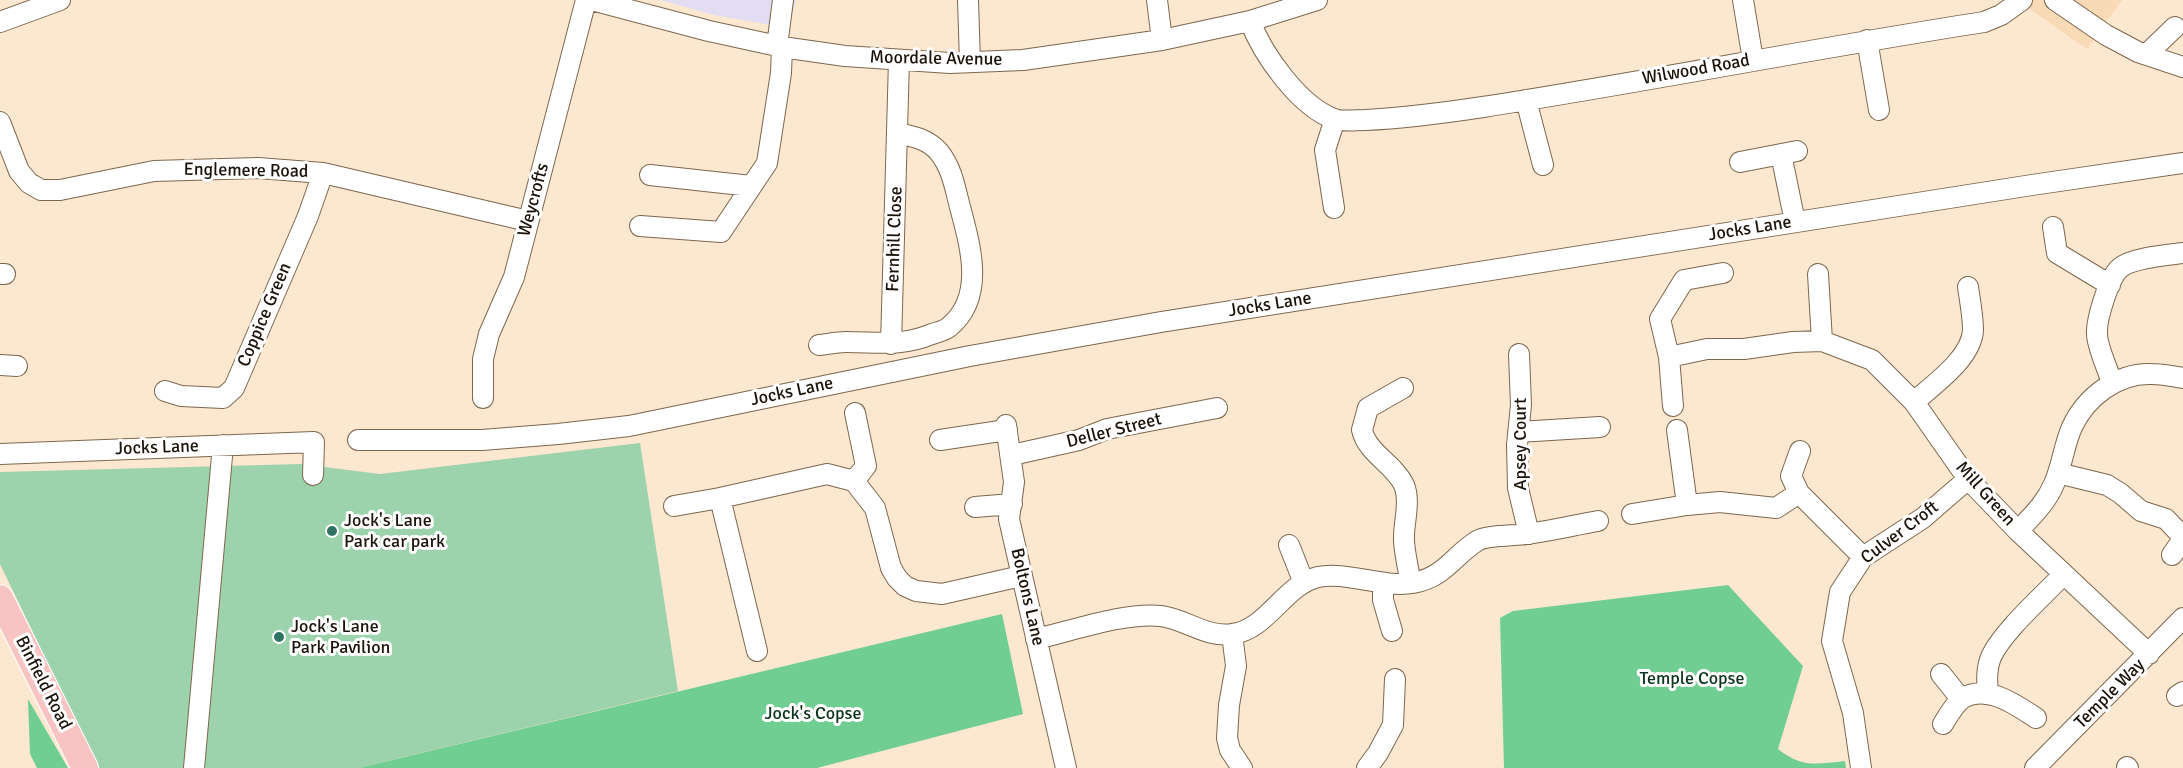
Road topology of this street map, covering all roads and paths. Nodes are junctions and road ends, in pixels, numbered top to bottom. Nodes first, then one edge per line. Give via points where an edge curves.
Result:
1 (60, 0) edge
2 (586, 0) edge
3 (592, 0) edge
4 (783, 0) edge
5 (968, 0) edge
6 (1157, 0) edge
7 (1317, 0) edge
8 (1743, 0) edge
9 (2055, 0) edge
10 (2012, 13) edge
11 (1250, 21) junction
12 (0, 22) edge
13 (2175, 27) dead end
14 (1162, 40) junction
15 (1867, 40) junction
16 (779, 46) junction
17 (2147, 54) junction
18 (899, 60) junction
19 (1753, 60) junction
20 (970, 62) junction
21 (2183, 67) edge
22 (1526, 100) junction
23 (1878, 110) dead end
24 (1335, 119) junction
25 (0, 122) edge
26 (898, 133) junction
27 (1740, 162) dead end
28 (2183, 163) edge
29 (1543, 165) dead end
30 (323, 172) junction
31 (650, 175) dead end
32 (751, 186) junction
33 (1334, 208) dead end
34 (528, 221) junction
35 (1795, 222) junction
36 (640, 226) dead end
37 (2053, 227) dead end
38 (2183, 253) edge
39 (1723, 273) dead end
40 (1818, 274) dead end
41 (2110, 285) junction
42 (1968, 288) dead end
43 (1822, 341) junction
44 (816, 344) dead end
45 (891, 344) junction
46 (1519, 354) dead end
47 (1669, 357) junction
48 (2183, 378) edge
49 (2112, 383) junction
50 (1403, 388) dead end
51 (165, 391) dead end
52 (483, 398) dead end
53 (1914, 402) junction
54 (1673, 405) dead end
55 (1217, 408) dead end
56 (855, 413) dead end
57 (1600, 427) dead end
58 (1677, 430) dead end
59 (1518, 432) junction
60 (358, 440) dead end
61 (940, 440) dead end
62 (223, 445) junction
63 (1800, 451) dead end
64 (0, 454) edge
65 (1012, 455) junction
66 (2058, 473) junction
67 (313, 475) dead end
68 (1968, 480) junction
69 (854, 481) junction
70 (1799, 493) junction
71 (720, 498) junction
72 (1012, 504) junction
73 (1687, 505) junction
74 (674, 506) dead end
75 (975, 507) dead end
76 (1632, 514) dead end
77 (1598, 521) dead end
78 (2018, 531) junction
79 (1529, 534) junction
80 (2179, 544) edge
81 (1289, 545) dead end
82 (1863, 557) junction
83 (2064, 573) junction
84 (1021, 576) junction
85 (1304, 583) junction
86 (1411, 583) junction
87 (1383, 584) junction
88 (0, 598) edge
89 (2183, 618) edge
90 (1392, 631) dead end
91 (1232, 634) junction
92 (1036, 639) junction
93 (756, 651) dead end
94 (2149, 654) junction
95 (1941, 674) dead end
96 (1395, 679) dead end
97 (1988, 694) junction
98 (1961, 699) junction
99 (2036, 718) dead end
100 (1943, 724) dead end
101 (85, 768) edge
102 (194, 768) edge
103 (1066, 768) edge
104 (1242, 768) edge
105 (1367, 768) edge
106 (1861, 768) edge
107 (2035, 768) edge

1 - 12 street
2 - 34 street, Weycrofts
3 - 16 street, Moordale Avenue
4 - 16 street
5 - 20 street
6 - 14 street
7 - 11 street, Moordale Avenue
8 - 19 street
9 - 17 street via 2106,35
10 - 15 street, Wilwood Road via 1984,22
11 - 14 street, Moordale Avenue
11 - 24 street via 1290,87
13 - 17 street
14 - 20 street, Moordale Avenue via 1023,60
15 - 19 street, Wilwood Road
15 - 23 street
16 - 18 street, Moordale Avenue
16 - 32 street via 781,74 767,163
17 - 21 street
18 - 20 street, Moordale Avenue
18 - 26 street, Fernhill Close
19 - 22 street, Wilwood Road
22 - 24 street, Wilwood Road via 1409,118
22 - 29 street
24 - 33 street via 1325,150
25 - 30 street, Englemere Road via 20,171 29,183 41,189 60,190 154,171 258,168
26 - 45 street, Fernhill Close
26 - 45 street via 926,140 950,169 972,252 973,273 963,311 947,328
27 - 35 street via 1789,153
28 - 35 street, Jocks Lane
30 - 34 street, Englemere Road
30 - 51 street, Coppice Green via 234,388 223,398 180,396
31 - 32 street
32 - 36 street via 721,232
34 - 52 street, Weycrofts via 513,277 489,334 483,359
35 - 60 street, Jocks Lane via 1161,322 958,358 629,426 482,440
37 - 41 street via 2057,253
38 - 41 street via 2141,259 2119,268
39 - 47 street via 1684,280 1660,319
40 - 43 street
41 - 49 street via 2097,334
42 - 53 street via 1973,332 1967,349
43 - 47 street, Mill Green via 1744,350 1707,349
43 - 53 street, Mill Green via 1872,360
44 - 45 street
46 - 59 street, Apsey Court
47 - 54 street
48 - 49 street via 2150,374
49 - 66 street via 2079,414
50 - 86 street via 1368,408 1362,430 1370,446 1404,485 1404,542
53 - 68 street, Mill Green
55 - 65 street, Deller Street via 1107,429 1079,440
56 - 69 street via 866,466
57 - 59 street
58 - 73 street
59 - 79 street, Apsey Court via 1518,488
61 - 65 street, Boltons Lane via 1006,427
62 - 64 street, Jocks Lane
62 - 67 street, Jocks Lane via 314,442
62 - 102 street
63 - 70 street via 1791,476
65 - 72 street, Boltons Lane
66 - 78 street via 2043,504
66 - 80 street via 2107,485 2141,511 2166,519
68 - 78 street, Mill Green
68 - 82 street, Culver Croft via 1923,518
69 - 71 street via 827,474
69 - 84 street via 875,508 891,568 905,586 942,594
70 - 73 street via 1776,508 1720,502
70 - 82 street
71 - 74 street
71 - 93 street
72 - 75 street
72 - 84 street, Boltons Lane via 1009,519
73 - 76 street
77 - 79 street
78 - 83 street, Mill Green
79 - 86 street via 1479,540 1445,570 1430,579
81 - 85 street
82 - 106 street, Culver Croft via 1840,592 1832,641 1853,713
83 - 94 street, Mill Green
83 - 97 street via 2000,642 1990,658
84 - 92 street, Boltons Lane
85 - 87 street via 1335,576
85 - 91 street via 1254,626
86 - 87 street
87 - 90 street via 1383,600
88 - 101 main road, Binfield Road via 32,671
89 - 94 street, Temple Way
91 - 92 street via 1204,631 1171,618 1150,615
91 - 104 street via 1236,666 1227,738
92 - 103 street, Boltons Lane
94 - 107 street, Temple Way
95 - 98 street
96 - 105 street via 1393,725
97 - 98 street
97 - 99 street
98 - 100 street

